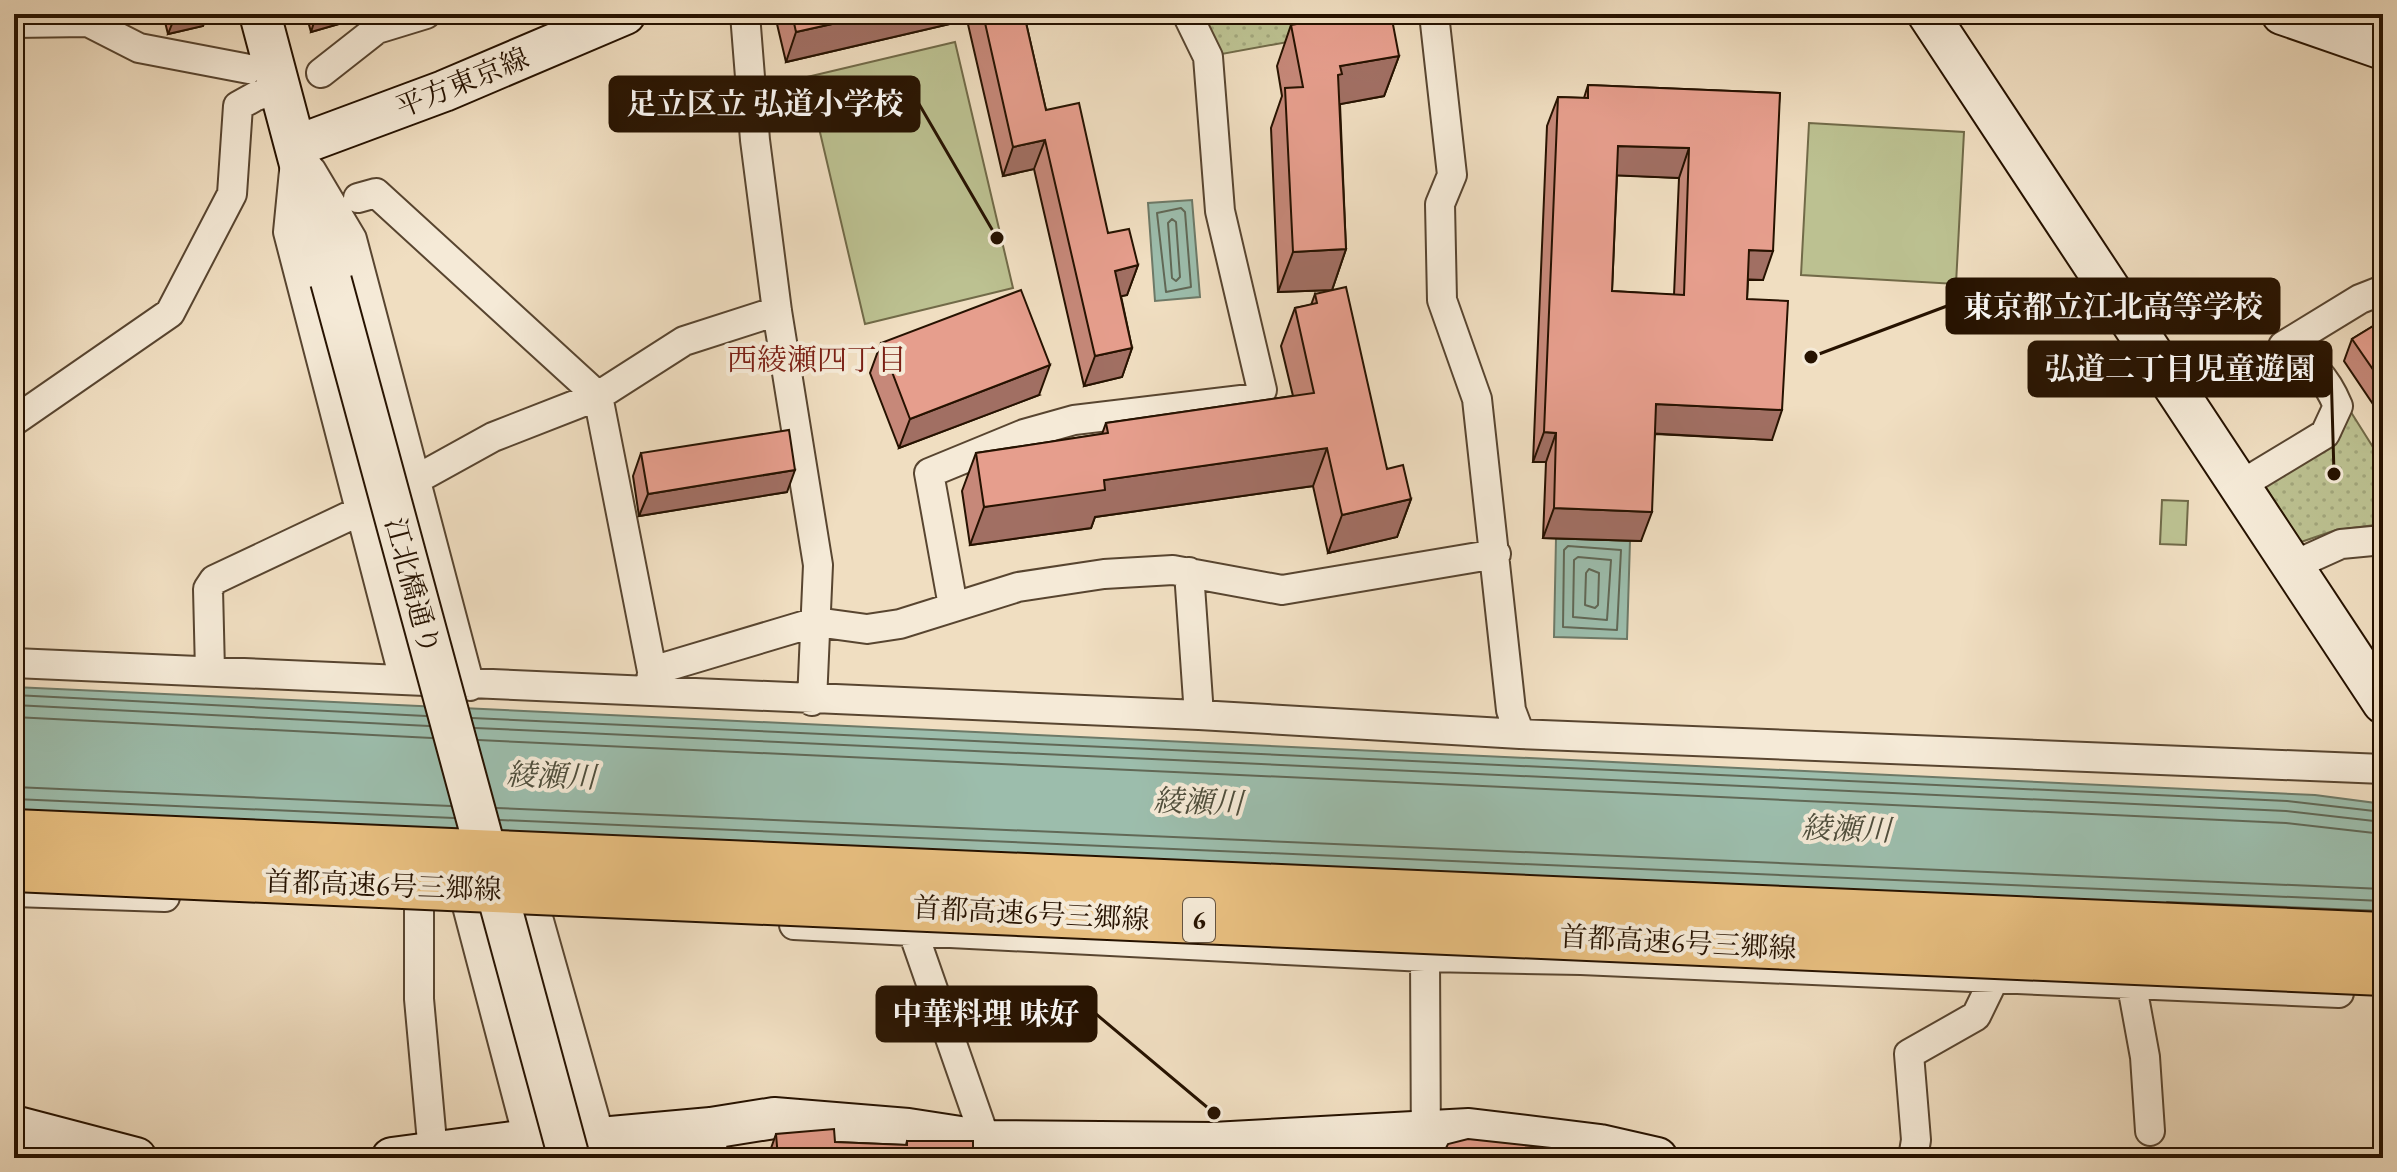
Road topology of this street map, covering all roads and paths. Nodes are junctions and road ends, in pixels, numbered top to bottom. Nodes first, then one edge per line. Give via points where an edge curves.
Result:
1 (260, 14) edge
2 (426, 14) edge
3 (625, 14) edge
4 (745, 14) edge
5 (1187, 14) edge
6 (1434, 14) edge
7 (1928, 14) edge
8 (2282, 14) edge
9 (88, 18) edge
10 (14, 23) edge
11 (2383, 49) edge
12 (321, 73) dead end
13 (265, 79) junction
14 (296, 146) junction
15 (358, 198) dead end
16 (2383, 290) edge
17 (777, 311) junction
18 (598, 396) junction
19 (14, 421) edge
20 (417, 479) junction
21 (2239, 486) junction
22 (362, 510) junction
23 (2383, 540) edge
24 (1496, 554) junction
25 (2290, 567) junction
26 (1189, 572) junction
27 (953, 606) junction
28 (453, 621) junction
29 (816, 622) junction
30 (395, 636) junction
31 (14, 662) edge
32 (210, 671) junction
33 (404, 679) junction
34 (651, 682) junction
35 (470, 686) junction
36 (812, 701) junction
37 (2383, 703) edge
38 (1199, 715) junction
39 (1520, 734) junction
40 (2383, 769) edge
41 (14, 832) edge
42 (14, 869) edge
43 (14, 892) edge
44 (419, 905) junction
45 (467, 906) junction
46 (536, 910) junction
47 (913, 932) junction
48 (2383, 935) edge
49 (1425, 957) junction
50 (2383, 973) edge
51 (1994, 979) junction
52 (2132, 986) junction
53 (2383, 994) edge
54 (14, 1126) edge
55 (2150, 1131) dead end
56 (712, 1143) edge
57 (1427, 1145) edge
58 (531, 1149) edge
59 (986, 1149) edge
60 (591, 1151) edge
61 (416, 1156) edge
62 (136, 1158) edge
63 (1657, 1158) edge
64 (1913, 1158) edge

1 - 13 street, 江北橋通り
2 - 12 street via 377,29
3 - 14 street, 平方東京線 via 444,91
4 - 17 street
5 - 27 street via 1208,57 1220,211 1262,390 1258,398 1074,420 1024,434 929,473
6 - 24 street via 1452,175 1440,204 1442,300 1477,399
7 - 21 street
8 - 11 street
9 - 10 street
9 - 13 street via 139,48
13 - 14 street, 江北橋通り
13 - 19 street via 256,96 238,106 232,194 170,313
14 - 20 street via 352,239
14 - 22 street via 288,232
14 - 60 street, 江北橋通り, bridge via 331,281
15 - 18 street via 376,193
16 - 21 street via 2283,346 2308,360 2329,384 2338,406 2325,434
17 - 18 street via 684,341
17 - 29 street via 818,565
18 - 20 street via 493,437
18 - 34 street
20 - 28 street
21 - 25 street
22 - 30 street
22 - 32 street via 214,580 208,589
23 - 25 street via 2341,544
24 - 26 street via 1282,590
24 - 39 street via 1511,710
25 - 37 street
26 - 27 street via 1090,576 1018,587
26 - 38 street
27 - 29 street via 930,617 867,629
28 - 30 street via 442,647 428,653 402,648
28 - 35 street
29 - 34 street
29 - 36 street
30 - 33 street
31 - 32 street
32 - 33 street
33 - 35 street
34 - 35 street
34 - 36 street
36 - 38 street
38 - 39 street
39 - 40 street
41 - 48 highway, 首都高速6号三郷線 / 6, bridge
42 - 50 highway, 首都高速6号三郷線 / 6, bridge
43 - 44 street
44 - 45 street
44 - 61 street
45 - 46 street
45 - 58 street
46 - 47 street
46 - 60 street
47 - 49 street
47 - 59 street
49 - 51 street
49 - 57 street
51 - 52 street
51 - 64 street via 1976,1016 1909,1054
52 - 53 street
52 - 55 street via 2145,1057
54 - 62 street
56 - 59 street via 774,1118 908,1129
56 - 60 street
57 - 59 street
57 - 63 street via 1469,1129 1600,1145
58 - 60 street
58 - 61 street

